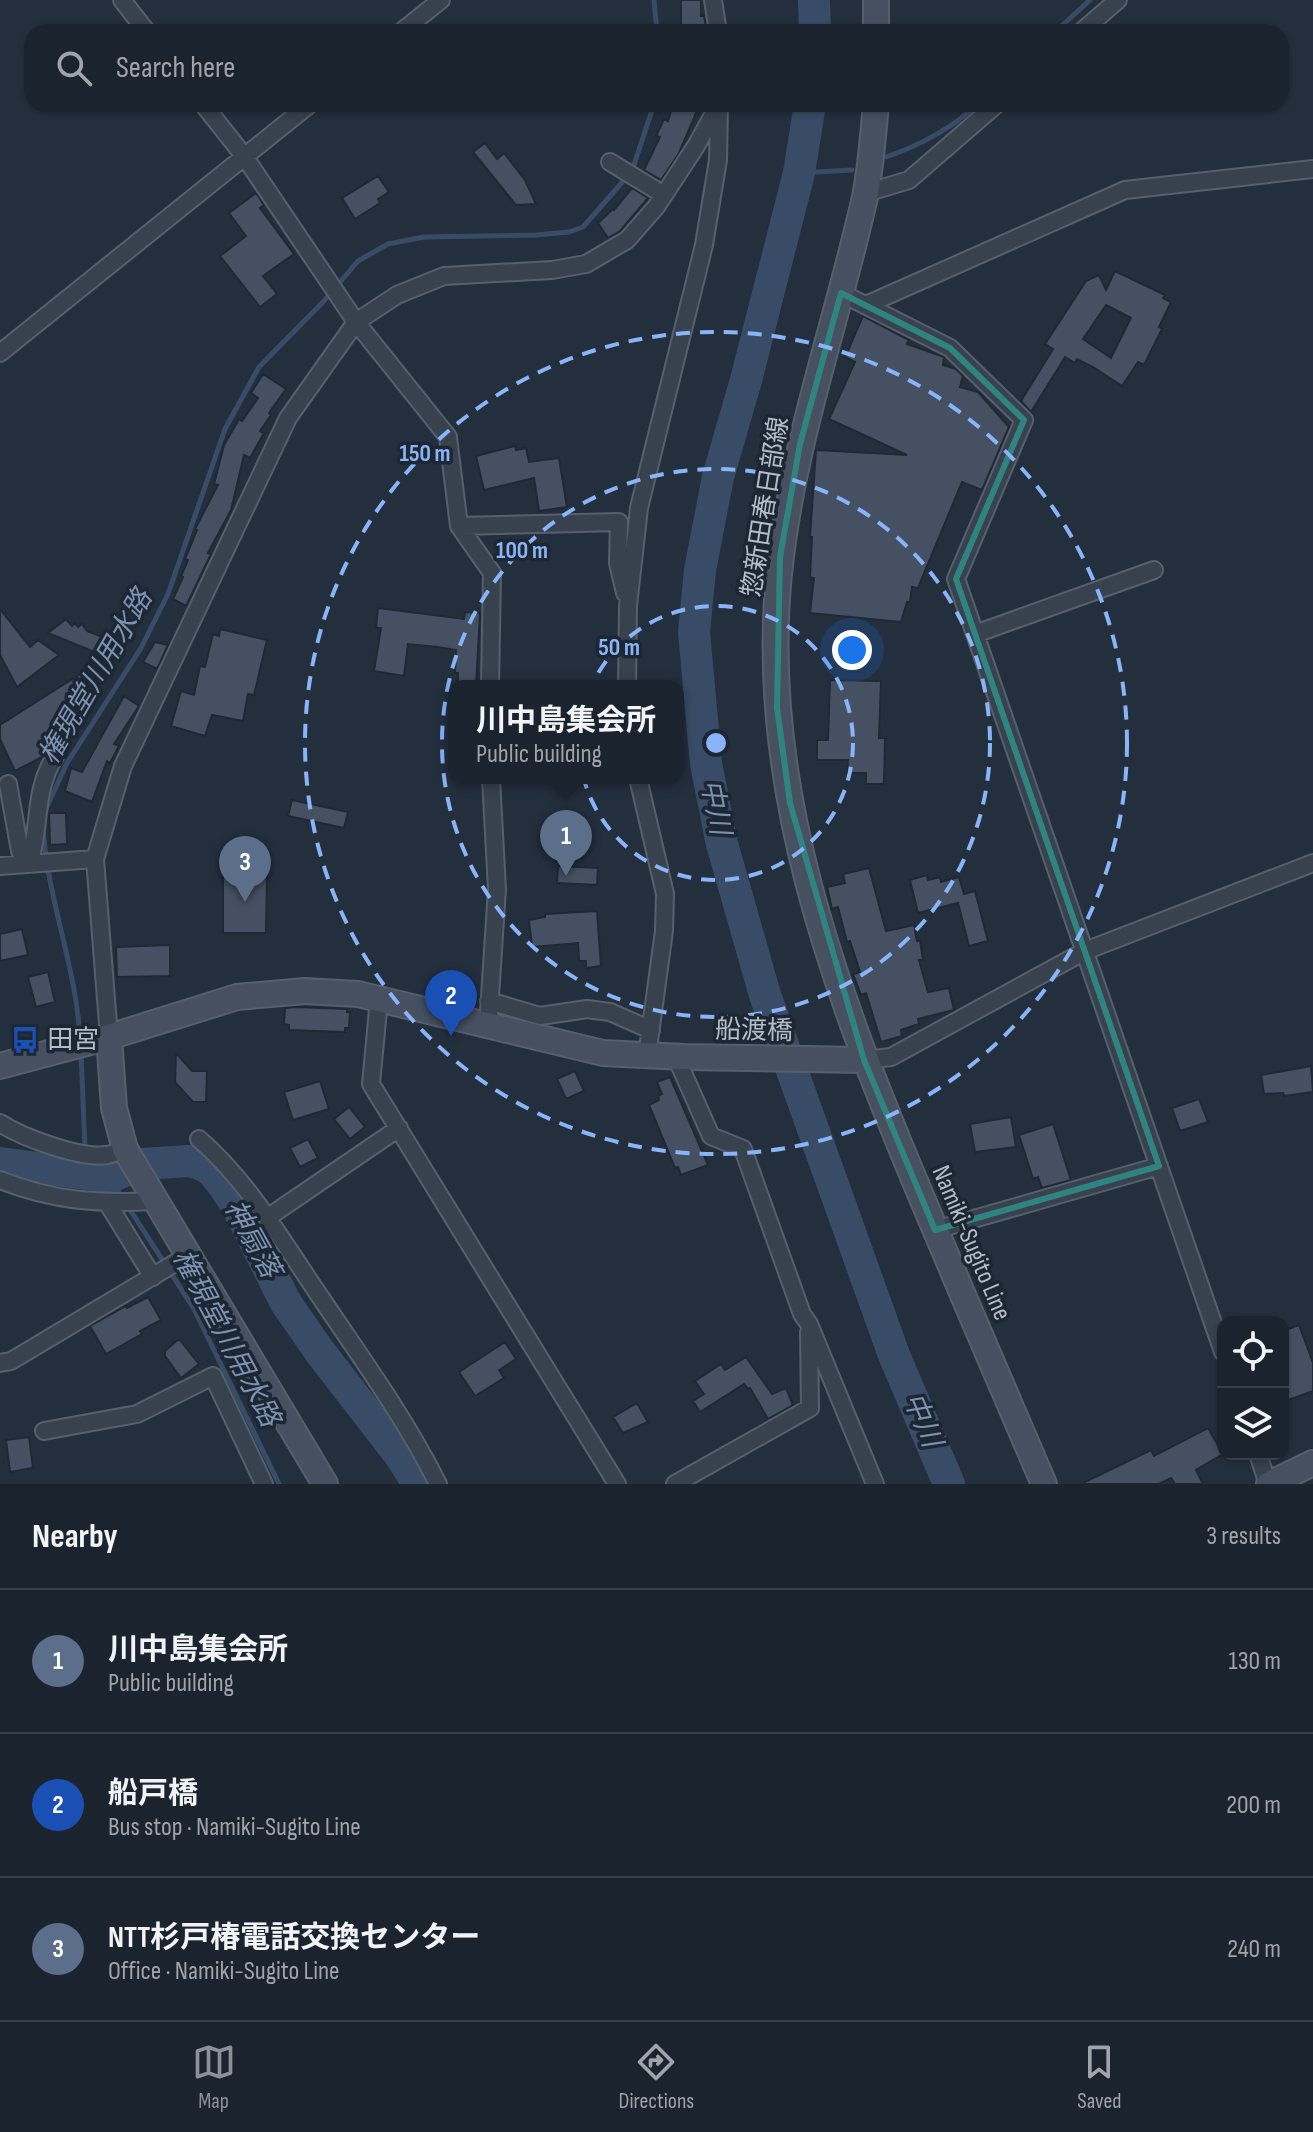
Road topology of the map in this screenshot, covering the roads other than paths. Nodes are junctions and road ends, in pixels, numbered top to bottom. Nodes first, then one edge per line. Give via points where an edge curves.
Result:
1 (122, 0) edge
2 (441, 0) edge
3 (713, 0) edge
4 (876, 0) edge
5 (1118, 0) edge
6 (141, 24) edge
7 (411, 24) edge
8 (717, 24) edge
9 (876, 24) edge
10 (1090, 24) edge
11 (209, 112) edge
12 (300, 112) edge
13 (715, 112) edge
14 (719, 112) edge
15 (875, 112) edge
16 (988, 112) edge
17 (244, 156) junction
18 (610, 162) dead end
19 (1313, 169) edge
20 (866, 193) junction
21 (664, 195) junction
22 (841, 293) junction
23 (866, 305) junction
24 (356, 322) junction
25 (0, 353) edge
26 (459, 526) junction
27 (1154, 570) dead end
28 (628, 606) junction
29 (975, 634) junction
30 (490, 680) edge
31 (627, 680) edge
32 (55, 757) dead end
33 (8, 784) dead end
34 (491, 784) edge
35 (639, 784) edge
36 (95, 859) junction
37 (1313, 863) edge
38 (29, 864) junction
39 (0, 866) edge
40 (1085, 951) junction
41 (379, 999) junction
42 (489, 1001) junction
43 (488, 1027) junction
44 (651, 1030) junction
45 (109, 1037) junction
46 (647, 1056) junction
47 (680, 1057) junction
48 (864, 1060) junction
49 (0, 1066) edge
50 (0, 1123) edge
51 (399, 1128) junction
52 (199, 1139) dead end
53 (125, 1149) junction
54 (1159, 1166) junction
55 (0, 1180) edge
56 (154, 1201) junction
57 (108, 1204) junction
58 (267, 1218) junction
59 (935, 1230) junction
60 (190, 1254) junction
61 (153, 1277) junction
62 (809, 1324) junction
63 (1217, 1335) edge
64 (0, 1363) edge
65 (44, 1431) dead end
66 (1260, 1460) edge
67 (1313, 1463) edge
68 (264, 1484) edge
69 (325, 1484) edge
70 (438, 1484) edge
71 (617, 1484) edge
72 (675, 1484) edge
73 (875, 1484) edge
74 (1044, 1484) edge
75 (1269, 1484) edge

1 - 6 street
2 - 7 street
3 - 8 street
4 - 9 main road
5 - 10 street
11 - 17 street
12 - 17 street
13 - 21 street
14 - 28 street via 718,160 704,245 639,508
15 - 20 main road, 惣新田春日部線
16 - 20 street via 909,180
17 - 24 street
17 - 25 street
18 - 21 street
19 - 23 street via 1125,190
20 - 22 main road, 惣新田春日部線
21 - 24 street via 627,240 586,264 444,276 397,295
22 - 23 street
22 - 48 main road, 惣新田春日部線 via 800,444 780,557 776,695 800,849
23 - 29 street via 950,348 1024,420 956,579
24 - 26 street via 448,437
24 - 36 street via 288,418 123,766
26 - 28 street via 619,522 618,563
26 - 30 street via 492,573
27 - 29 street
28 - 31 street
29 - 40 street
32 - 38 street via 39,793
33 - 38 street via 20,851
34 - 42 street via 497,889
35 - 44 street via 665,894
36 - 38 street
36 - 45 street
37 - 40 street
38 - 39 street
40 - 48 street via 891,1057
40 - 54 street
41 - 43 main road
41 - 45 main road via 335,992 252,994
41 - 51 street via 371,1084
42 - 43 street
42 - 44 street via 540,1016 587,1009 610,1012
43 - 46 main road via 571,1047
44 - 46 street
45 - 49 main road
45 - 53 main road via 114,1108
46 - 47 main road
47 - 48 main road, 船渡橋
47 - 62 street via 711,1136 743,1149
48 - 59 main road, Namiki-Sugito Line
50 - 53 street via 70,1150 106,1156
51 - 58 street
51 - 71 street
52 - 58 street via 220,1157
53 - 56 main road
54 - 59 street
54 - 63 street
55 - 57 street via 58,1199
56 - 57 street
56 - 60 main road
57 - 61 street
58 - 70 street via 400,1416
59 - 74 main road, Namiki-Sugito Line
60 - 61 street
60 - 69 main road
61 - 64 street
62 - 72 street via 810,1408
62 - 73 street
65 - 68 street via 137,1414 213,1376
66 - 75 street
67 - 75 main road

